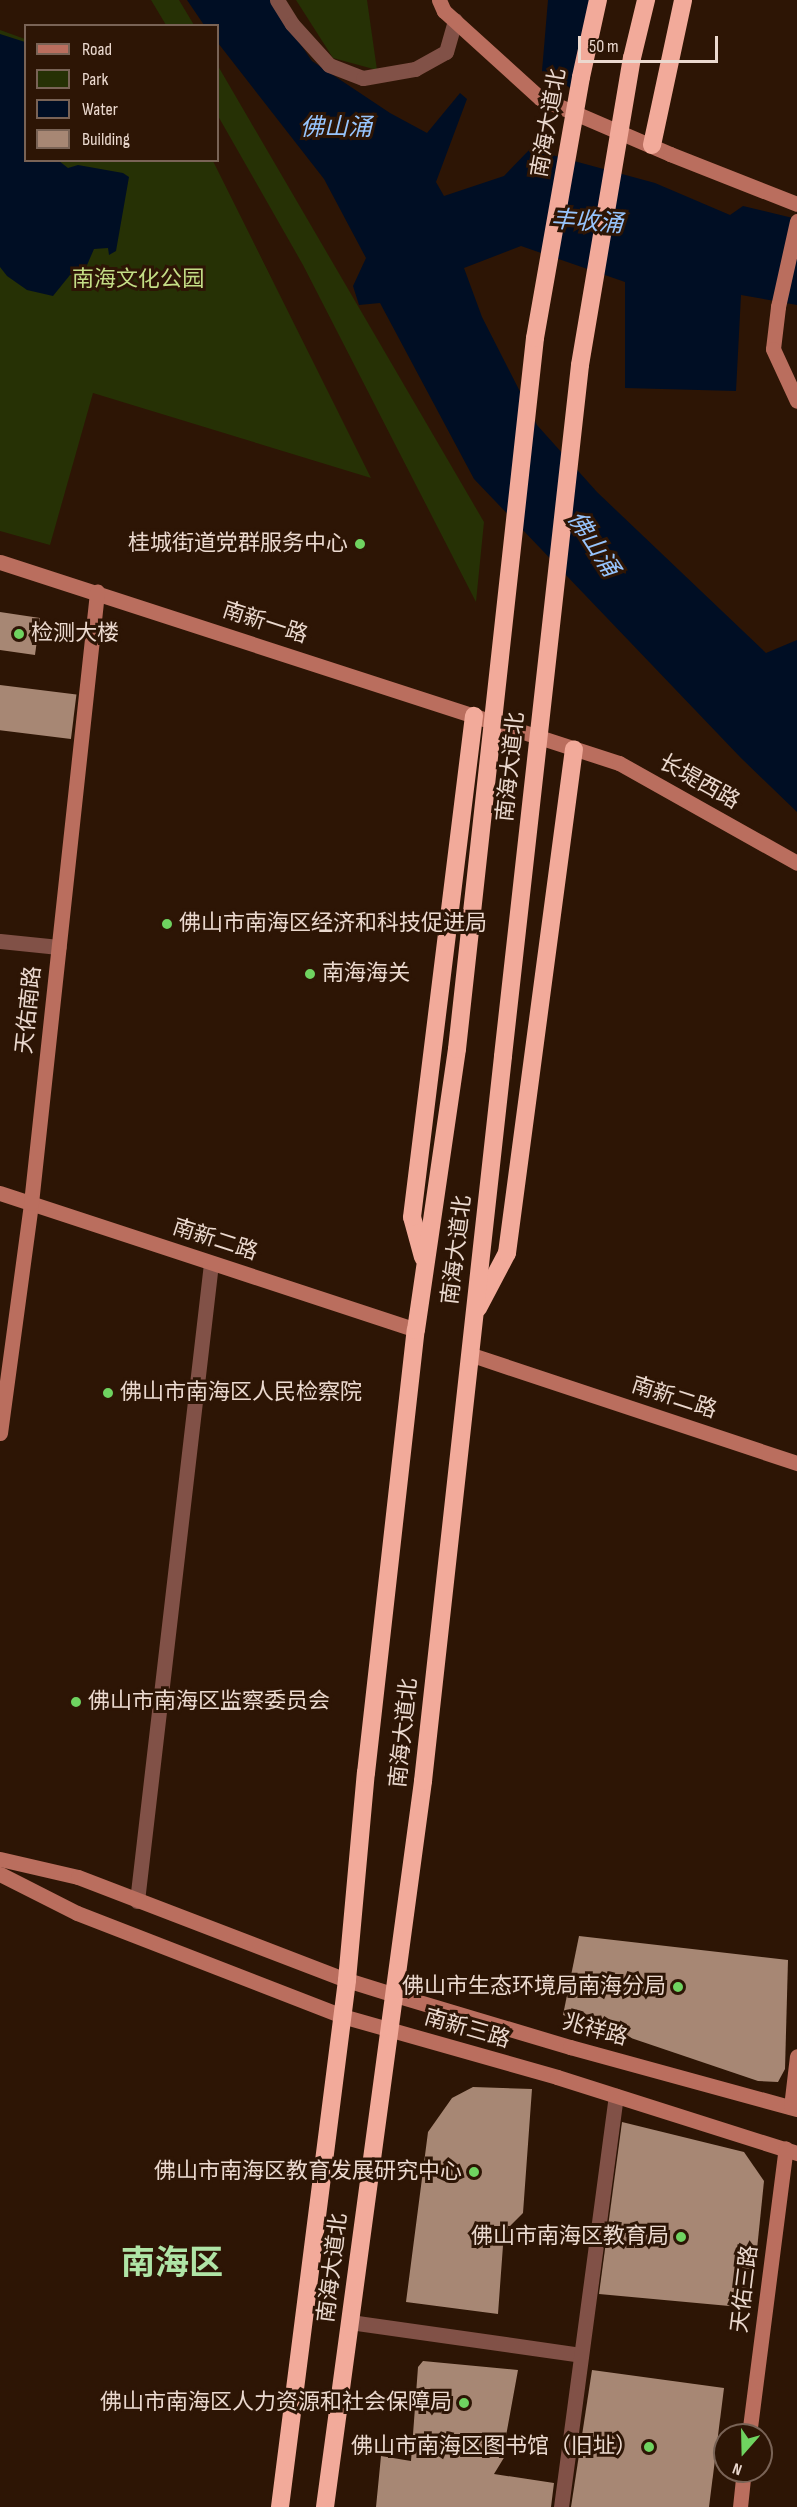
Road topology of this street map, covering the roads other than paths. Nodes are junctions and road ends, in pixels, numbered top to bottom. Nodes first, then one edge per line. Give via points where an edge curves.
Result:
1 (277, 0) edge
2 (439, 0) edge
3 (598, 0) edge
4 (646, 0) edge
5 (683, 0) edge
6 (455, 20) junction
7 (652, 145) junction
8 (797, 204) edge
9 (797, 221) edge
10 (790, 373) edge
11 (797, 401) edge
12 (0, 562) edge
13 (97, 592) junction
14 (474, 716) junction
15 (516, 729) joint
16 (574, 749) junction
17 (797, 863) edge
18 (0, 941) edge
19 (59, 947) junction
20 (0, 1193) edge
21 (31, 1203) junction
22 (211, 1263) junction
23 (425, 1266) junction
24 (473, 1318) junction
25 (416, 1330) junction
26 (469, 1354) junction
27 (0, 1433) edge
28 (797, 1463) edge
29 (0, 1859) edge
30 (0, 1874) edge
31 (137, 1900) junction
32 (347, 1980) junction
33 (392, 1994) junction
34 (342, 2016) junction
35 (389, 2030) junction
36 (797, 2056) edge
37 (616, 2096) junction
38 (794, 2108) edge
39 (791, 2151) edge
40 (350, 2322) junction
41 (581, 2355) junction
42 (751, 2423) edge
43 (743, 2483) edge
44 (280, 2507) edge
45 (325, 2507) edge
46 (561, 2507) edge
47 (740, 2507) edge

1 - 6 street via 292,24 329,64 363,78 415,69 446,52
2 - 6 street
3 - 23 highway, 南海大道北, bridge via 535,338 457,1049
4 - 24 highway, 南海大道北, bridge via 632,58 580,365
5 - 7 highway
6 - 7 street via 540,98
7 - 8 street
9 - 10 street via 773,349
10 - 11 street
12 - 13 street, 南新一路
13 - 14 street, 南新一路
13 - 19 street, 天佑南路
14 - 15 street, 南新一路
14 - 23 highway via 412,1217
15 - 16 street, 长堤西路
16 - 17 street, 长堤西路 via 619,763
16 - 24 highway via 507,1253
18 - 19 street
19 - 21 street, 天佑南路
20 - 21 street, 南新二路
21 - 22 street, 南新二路
21 - 27 street, 天佑南路
22 - 25 street, 南新二路
22 - 31 street
23 - 25 highway, 南海大道北
24 - 26 highway, 南海大道北
25 - 32 highway, 南海大道北
26 - 28 street, 南新二路
26 - 33 highway, 南海大道北 via 423,1782
29 - 31 street via 78,1877
30 - 34 street, 南新三路 via 77,1913
31 - 32 street
32 - 33 street, 兆祥路
32 - 34 highway, 南海大道北
33 - 35 highway, 南海大道北
33 - 38 street, 兆祥路
34 - 35 street, 南新三路
34 - 44 highway, 南海大道北
35 - 37 street, 南新三路
35 - 40 highway, 南海大道北
36 - 38 street
37 - 39 street, 南新三路
37 - 41 street
39 - 42 street, 天佑三路
40 - 41 street
40 - 45 highway, 南海大道北
41 - 46 street
43 - 47 street

